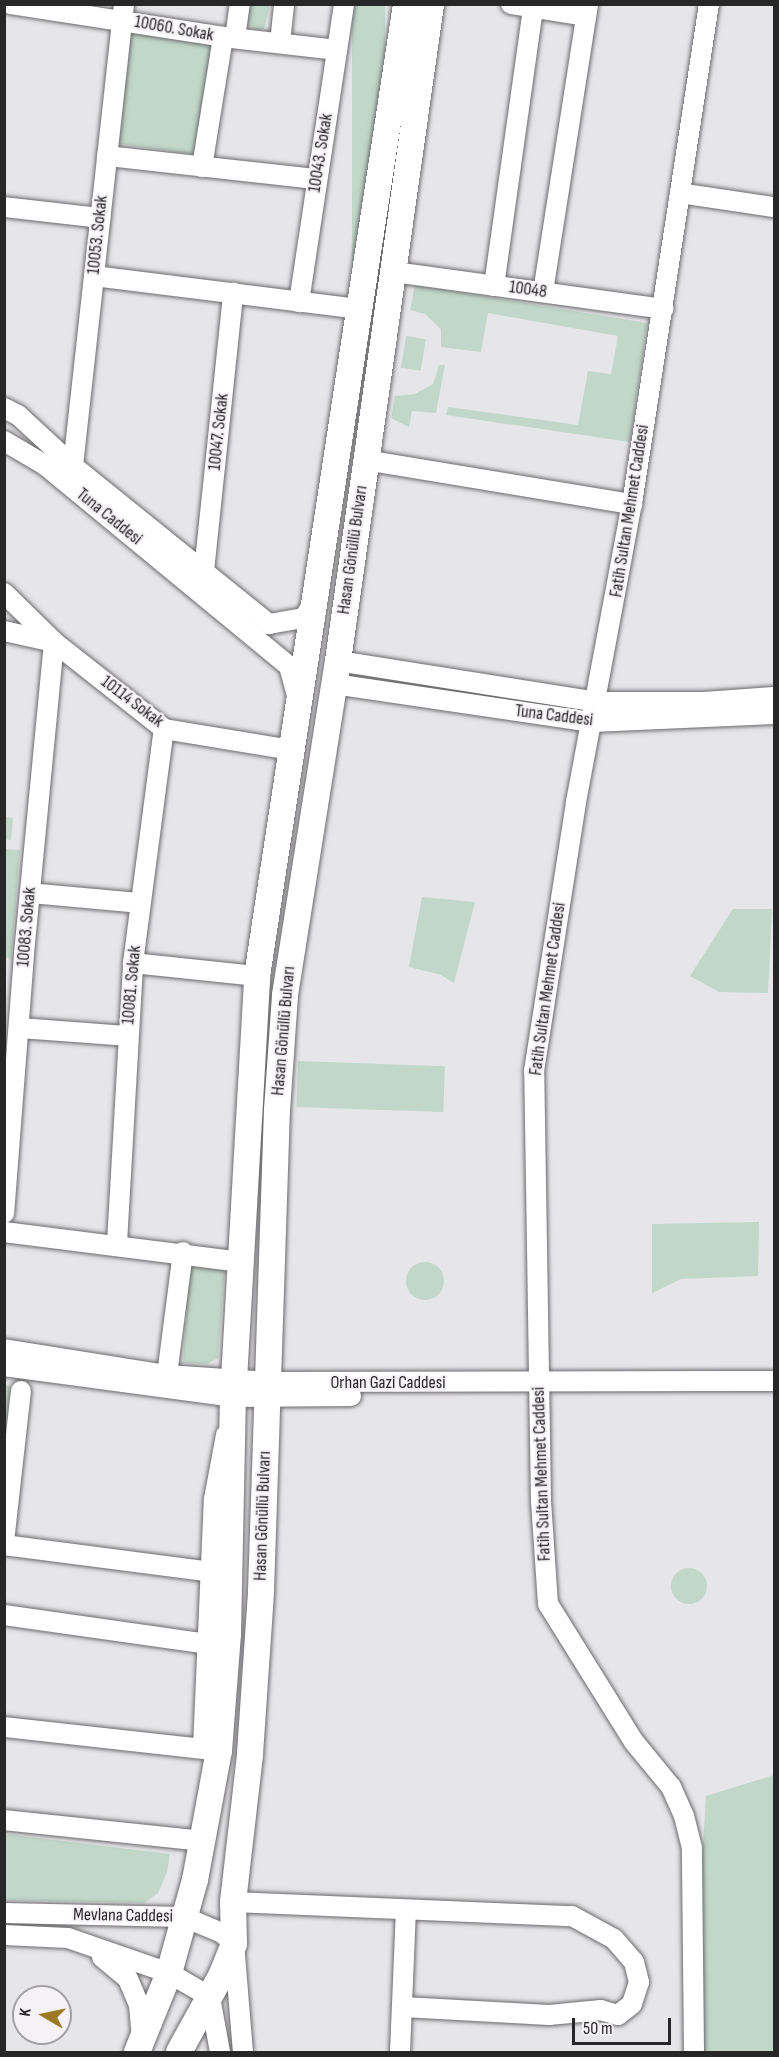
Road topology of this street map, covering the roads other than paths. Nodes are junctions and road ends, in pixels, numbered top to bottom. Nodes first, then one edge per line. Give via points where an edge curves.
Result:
1 (11, 4) edge
2 (240, 4) edge
3 (284, 4) edge
4 (344, 4) edge
5 (406, 4) edge
6 (431, 4) edge
7 (709, 4) edge
8 (518, 5) edge
9 (587, 10) edge
10 (123, 12) edge
11 (229, 38) junction
12 (280, 43) junction
13 (337, 50) junction
14 (107, 156) junction
15 (202, 167) junction
16 (317, 179) junction
17 (680, 192) junction
18 (4, 207) edge
19 (774, 207) edge
20 (100, 218) junction
21 (394, 272) junction
22 (94, 276) junction
23 (494, 286) junction
24 (543, 292) junction
25 (233, 293) junction
26 (299, 302) junction
27 (358, 309) junction
28 (663, 309) junction
29 (4, 408) edge
30 (4, 441) edge
31 (365, 460) junction
32 (73, 466) junction
33 (632, 504) junction
34 (204, 571) junction
35 (4, 593) edge
36 (316, 600) junction
37 (4, 631) edge
38 (54, 642) junction
39 (336, 673) junction
40 (774, 697) edge
41 (597, 702) junction
42 (299, 705) junction
43 (774, 714) edge
44 (592, 722) junction
45 (164, 729) junction
46 (291, 750) junction
47 (30, 893) junction
48 (140, 903) junction
49 (133, 963) junction
50 (257, 976) junction
51 (19, 1028) junction
52 (128, 1036) junction
53 (9, 1107) edge
54 (4, 1213) edge
55 (4, 1232) edge
56 (117, 1243) junction
57 (183, 1252) junction
58 (243, 1262) junction
59 (4, 1349) edge
60 (4, 1366) edge
61 (167, 1375) junction
62 (774, 1381) edge
63 (234, 1389) junction
64 (538, 1389) junction
65 (21, 1391) dead end
66 (268, 1391) junction
67 (774, 1394) edge
68 (4, 1544) edge
69 (211, 1572) junction
70 (4, 1615) edge
71 (209, 1644) junction
72 (4, 1727) edge
73 (211, 1749) junction
74 (4, 1820) edge
75 (204, 1841) junction
76 (233, 1902) junction
77 (406, 1910) junction
78 (4, 1913) edge
79 (184, 1917) junction
80 (4, 1935) edge
81 (68, 1938) junction
82 (234, 1943) junction
83 (169, 1973) junction
84 (210, 1997) junction
85 (403, 2007) junction
86 (139, 2047) edge
87 (179, 2052) edge
88 (220, 2052) edge
89 (243, 2052) edge
90 (400, 2052) edge
91 (694, 2052) edge

1 - 10 street, 10060. Sokak
2 - 11 street
3 - 12 street
4 - 13 street, 10043. Sokak
5 - 27 main road, Hasan Gönüllü Bulvarı
6 - 21 main road, Hasan Gönüllü Bulvarı
7 - 17 street, Fatih Sultan Mehmet Caddesi
8 - 9 street
8 - 23 street
9 - 24 street
10 - 11 street, 10060. Sokak
10 - 14 street, 10053. Sokak
11 - 12 street, 10060. Sokak
11 - 15 street
12 - 13 street, 10060. Sokak
13 - 16 street, 10043. Sokak
14 - 15 street
14 - 20 street, 10053. Sokak
15 - 16 street
16 - 26 street, 10043. Sokak
17 - 19 street
17 - 28 street, Fatih Sultan Mehmet Caddesi
18 - 20 street
20 - 22 street, 10053. Sokak
21 - 23 street, 10048
21 - 31 main road, Hasan Gönüllü Bulvarı
22 - 25 street
22 - 32 street, 10053. Sokak
23 - 24 street, 10048
24 - 28 street, 10048
25 - 26 street
25 - 34 street, 10047. Sokak
26 - 27 street
27 - 36 main road, Hasan Gönüllü Bulvarı
28 - 33 street, Fatih Sultan Mehmet Caddesi
29 - 32 street, Tuna Caddesi via 18,415
30 - 42 street, Tuna Caddesi via 45,465 289,666
31 - 33 street
31 - 39 main road, Hasan Gönüllü Bulvarı
32 - 34 street, Tuna Caddesi
33 - 41 street, Fatih Sultan Mehmet Caddesi
34 - 36 street, Tuna Caddesi via 269,624 303,618
35 - 38 street, 10114 Sokak
36 - 42 main road, Hasan Gönüllü Bulvarı
37 - 38 street, 10114 Sokak
38 - 45 street, 10114 Sokak
38 - 47 street, 10083. Sokak
39 - 41 street, Tuna Caddesi
39 - 44 street, Tuna Caddesi
39 - 66 main road, Hasan Gönüllü Bulvarı via 285,995
40 - 41 street, Tuna Caddesi via 704,702
41 - 44 street, Fatih Sultan Mehmet Caddesi
42 - 46 main road, Hasan Gönüllü Bulvarı
43 - 44 street, Tuna Caddesi
44 - 64 street, Fatih Sultan Mehmet Caddesi via 534,1071 540,1293
45 - 46 street, 10114 Sokak
45 - 48 street, 10081. Sokak
46 - 50 main road, Hasan Gönüllü Bulvarı
47 - 48 street
47 - 51 street, 10083. Sokak
48 - 49 street, 10081. Sokak
49 - 50 street
49 - 52 street, 10081. Sokak
50 - 58 main road, Hasan Gönüllü Bulvarı
51 - 52 street
51 - 53 street, 10083. Sokak
52 - 56 street, 10081. Sokak
53 - 54 street, 10083. Sokak
55 - 56 street
56 - 57 street
57 - 58 street
57 - 61 street
58 - 63 main road, Hasan Gönüllü Bulvarı
59 - 61 street, Orhan Gazi Caddesi
60 - 63 street, Orhan Gazi Caddesi
61 - 63 street, Orhan Gazi Caddesi
62 - 64 street, Orhan Gazi Caddesi
63 - 66 street, Orhan Gazi Caddesi
63 - 69 street via 216,1474
63 - 73 main road, Hasan Gönüllü Bulvarı via 228,1634
64 - 66 street, Orhan Gazi Caddesi
64 - 67 street, Orhan Gazi Caddesi
64 - 91 street, Fatih Sultan Mehmet Caddesi via 548,1604 634,1742 671,1787 692,1848
65 - 68 street
66 - 76 main road, Hasan Gönüllü Bulvarı via 251,1731
68 - 69 street
69 - 71 street
70 - 71 street
71 - 73 street
72 - 73 street
73 - 75 main road, Hasan Gönüllü Bulvarı
74 - 75 street
75 - 79 main road, Hasan Gönüllü Bulvarı
76 - 77 street
76 - 82 main road, Hasan Gönüllü Bulvarı
77 - 85 street
77 - 85 street via 572,1916 614,1939 634,1962 639,1982 632,2004 618,2015 601,2010 549,2015
78 - 79 street, Mevlana Caddesi
79 - 82 street, Mevlana Caddesi via 222,1933
79 - 83 main road, Hasan Gönüllü Bulvarı
80 - 81 street, Mevlana Caddesi
81 - 83 street, Mevlana Caddesi
81 - 86 street via 116,1965 128,1979 139,2005
82 - 84 main road, Hasan Gönüllü Bulvarı
82 - 89 street
83 - 84 street, Mevlana Caddesi
83 - 86 main road, Hasan Gönüllü Bulvarı
84 - 87 main road, Hasan Gönüllü Bulvarı
84 - 88 street
85 - 90 street

